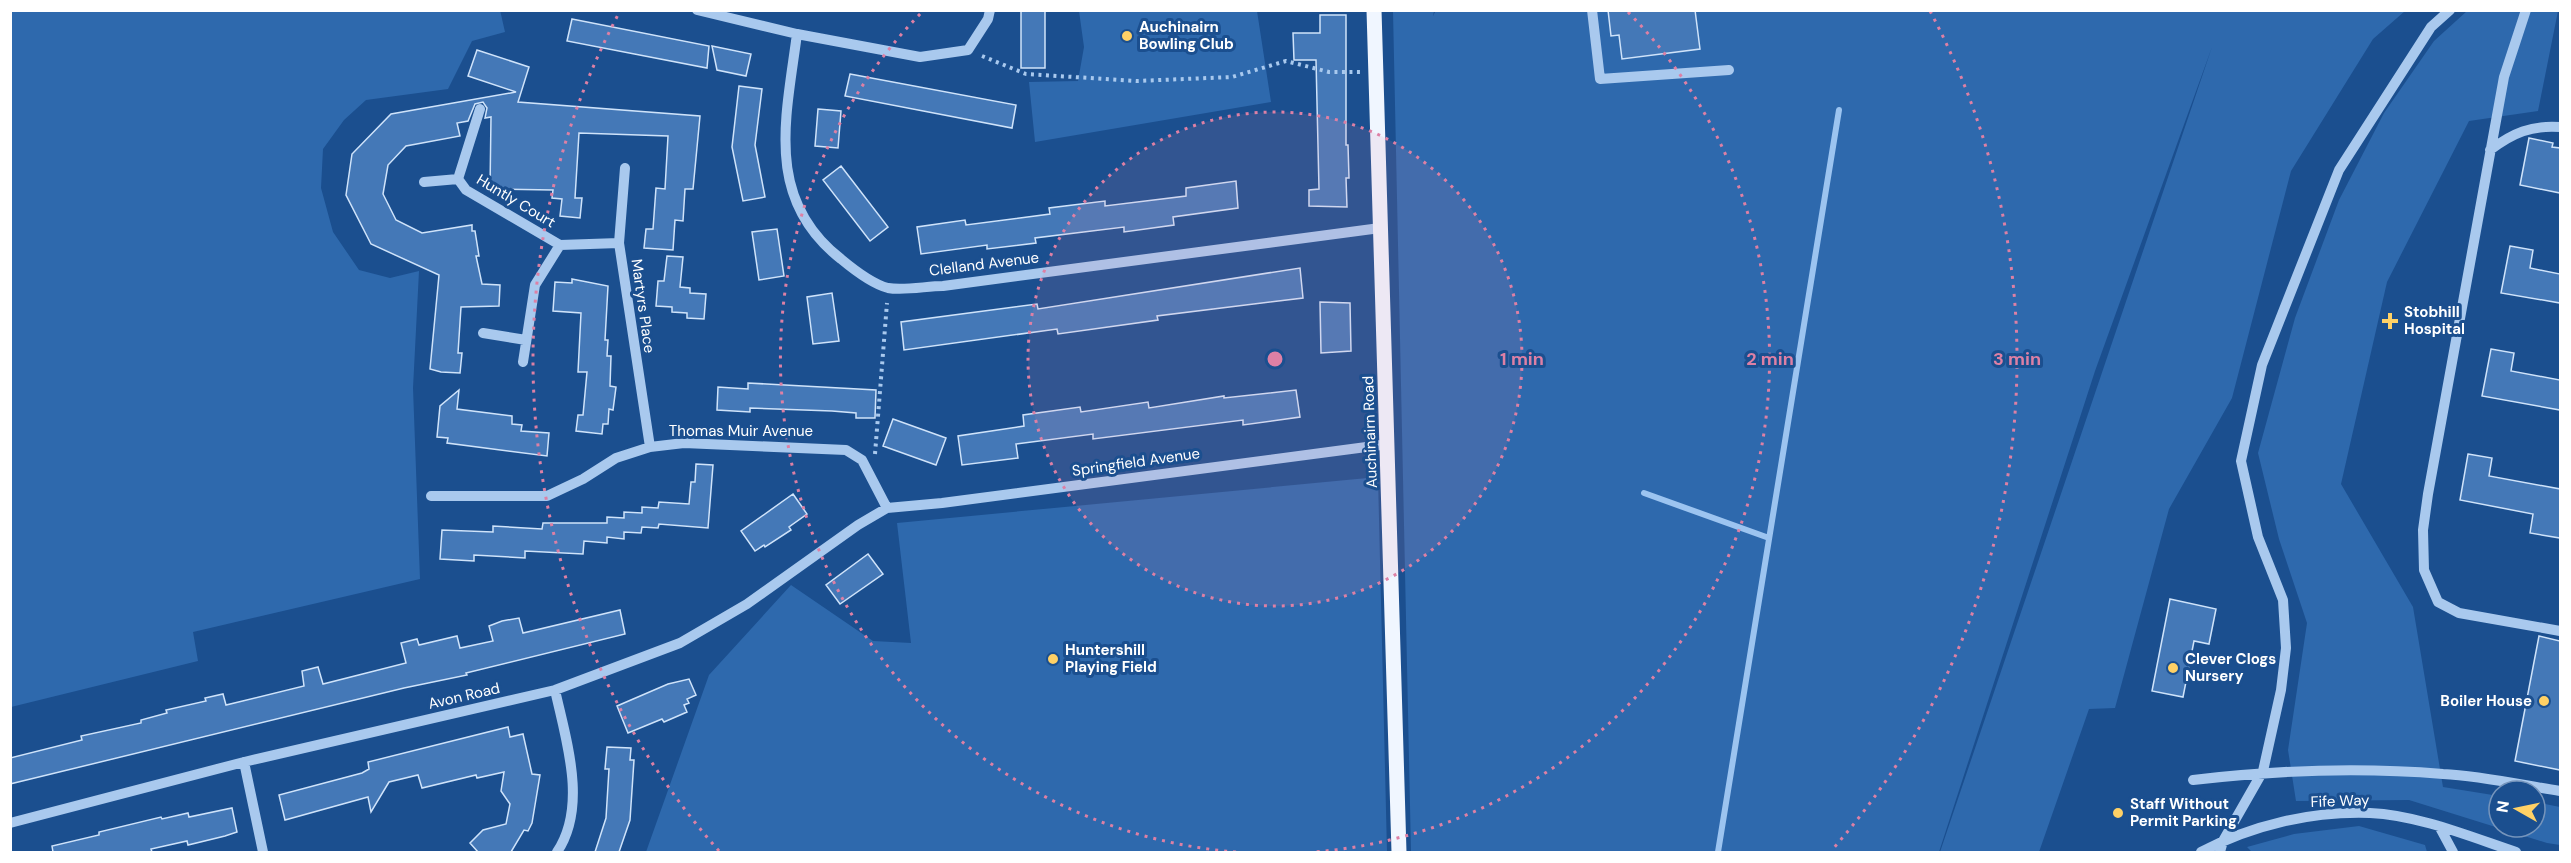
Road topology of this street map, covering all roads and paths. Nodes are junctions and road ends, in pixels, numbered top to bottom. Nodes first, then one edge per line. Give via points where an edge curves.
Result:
1 (697, 10) edge
2 (990, 10) edge
3 (1374, 10) edge
4 (1592, 10) edge
5 (2450, 10) edge
6 (2526, 10) edge
7 (797, 34) junction
8 (968, 50) junction
9 (1729, 70) dead end
10 (1375, 72) junction
11 (480, 109) dead end
12 (2560, 127) edge
13 (2490, 150) junction
14 (624, 168) dead end
15 (458, 179) junction
16 (424, 182) dead end
17 (1380, 228) junction
18 (619, 243) junction
19 (560, 245) junction
20 (888, 288) junction
21 (483, 333) dead end
22 (526, 340) junction
23 (523, 362) dead end
24 (1389, 444) junction
25 (650, 447) junction
26 (873, 478) junction
27 (431, 495) dead end
28 (887, 508) junction
29 (2560, 631) edge
30 (555, 690) junction
31 (244, 762) junction
32 (2263, 771) junction
33 (2193, 780) dead end
34 (2560, 791) edge
35 (10, 823) edge
36 (2439, 826) junction
37 (2223, 841) junction
38 (263, 852) edge
39 (557, 852) edge
40 (1399, 852) edge
41 (2201, 852) edge
42 (2220, 852) edge
43 (2453, 852) edge
44 (2517, 852) edge

1 - 7 street
2 - 8 street
3 - 10 main road, Auchinairn Road
4 - 9 street via 1600,79
5 - 32 street via 2431,27 2339,170 2262,365 2241,460 2258,537 2283,600 2286,648
6 - 13 street via 2504,77
7 - 8 street via 920,57
7 - 20 street via 785,162 793,200 827,248
8 - 10 path via 1026,74 1137,81 1232,77 1286,61 1329,72
10 - 17 main road, Auchinairn Road
11 - 15 street
12 - 13 street via 2512,134
13 - 29 street via 2428,494 2423,530 2424,570 2438,602 2459,613
14 - 18 street, Martyrs Place
15 - 16 street, Huntly Court
15 - 19 street, Huntly Court via 466,190
17 - 20 street, Clelland Avenue via 943,286
17 - 24 main road, Auchinairn Road
18 - 19 street, Huntly Court
18 - 25 street, Martyrs Place
19 - 22 street, Huntly Court via 535,285
20 - 26 path
21 - 22 street
22 - 23 street, Huntly Court
24 - 28 street, Springfield Avenue
24 - 40 main road, Auchinairn Road
25 - 26 street, Thomas Muir Avenue via 684,443 846,450 862,460
25 - 27 street, Thomas Muir Avenue via 616,458 547,496
26 - 28 street, Thomas Muir Avenue
28 - 30 street, Avon Road via 747,604 680,643
30 - 31 street, Avon Road
30 - 39 street via 568,750 573,802 569,825
31 - 35 street, Avon Road
31 - 38 street
32 - 33 street
32 - 34 street via 2328,768 2445,774
32 - 37 street
36 - 37 street, Fife Way via 2371,813 2296,818
36 - 43 street
36 - 44 street, Fife Way
37 - 41 street, Fife Way
37 - 42 street

